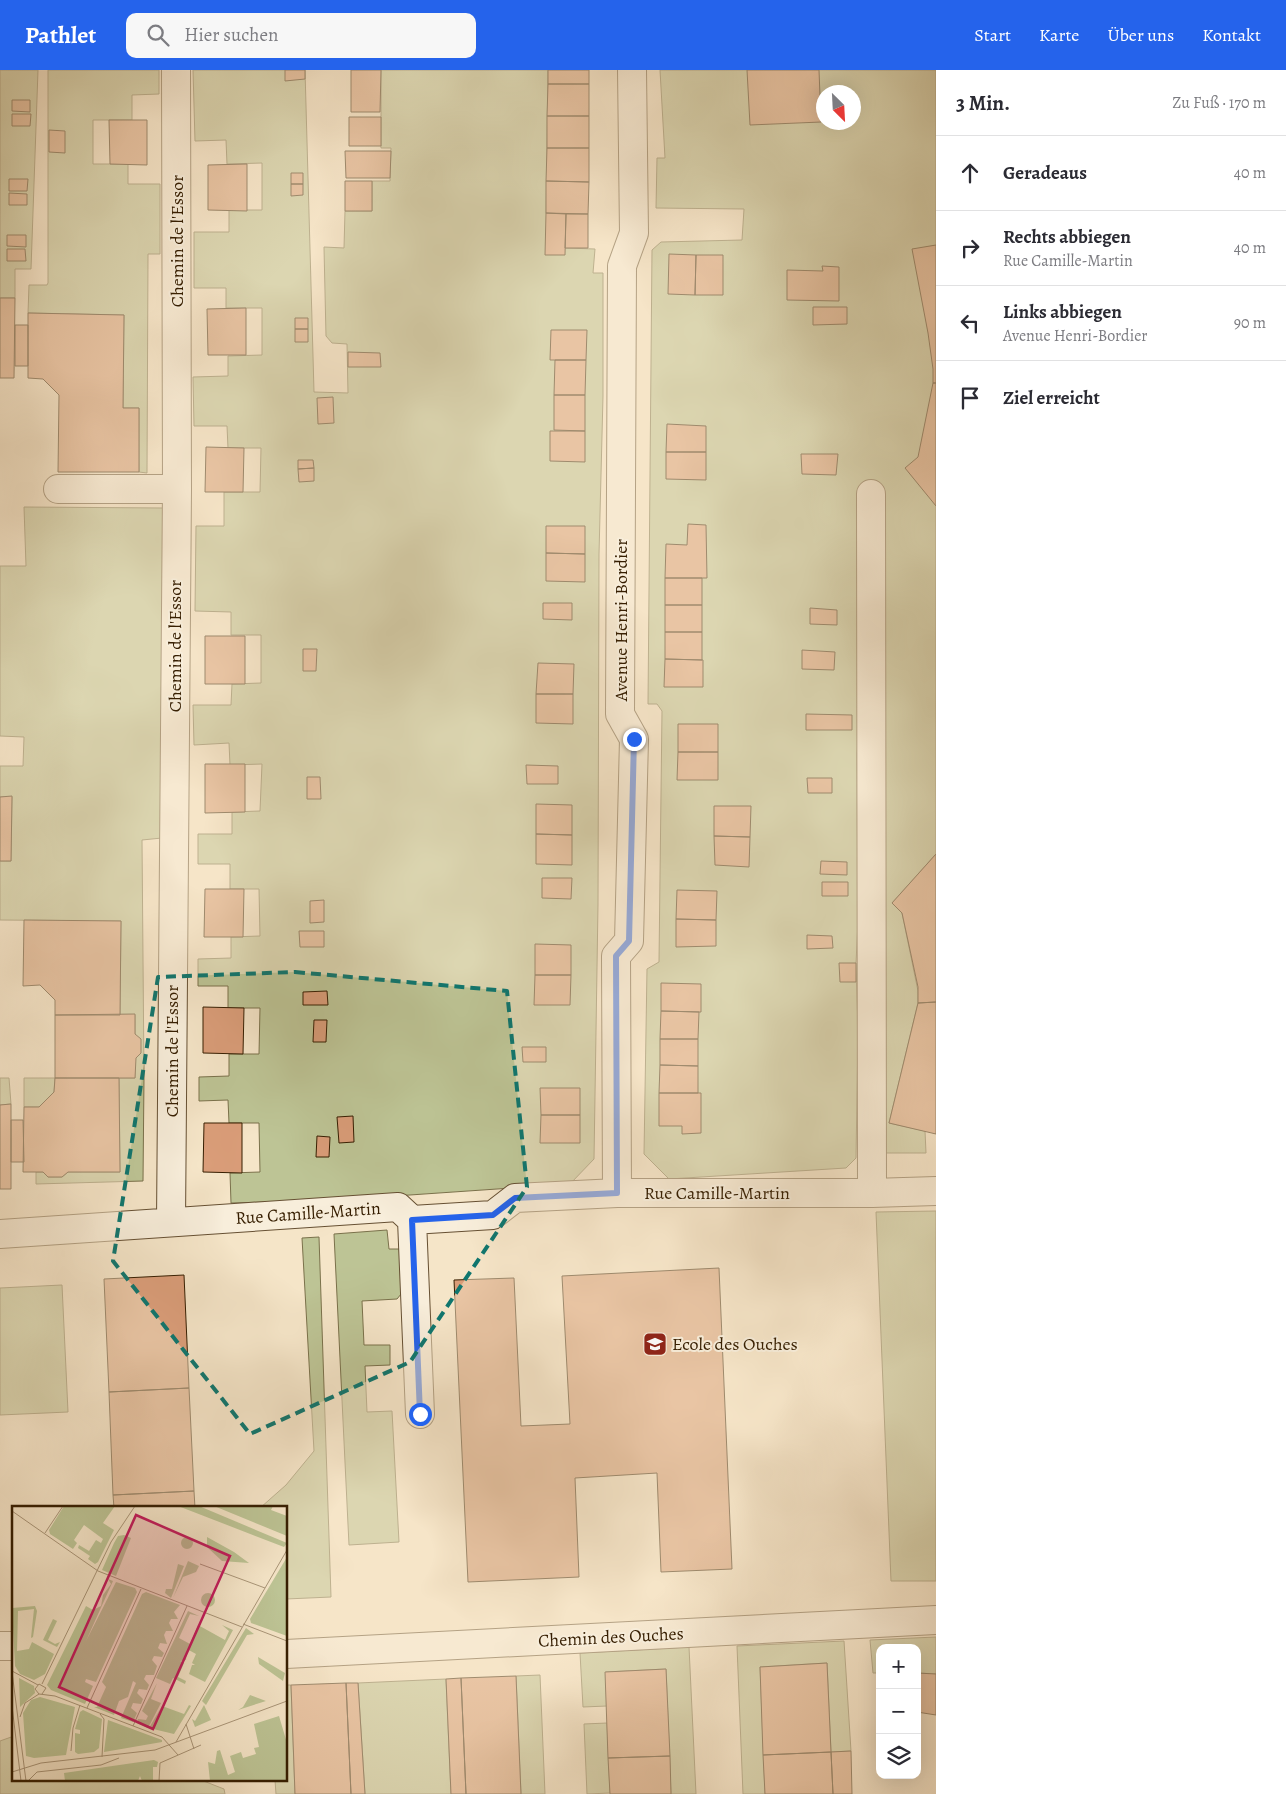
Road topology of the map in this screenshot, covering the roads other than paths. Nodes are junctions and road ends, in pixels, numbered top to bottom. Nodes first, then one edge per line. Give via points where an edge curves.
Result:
1 (176, 70) edge
2 (632, 70) edge
3 (58, 489) dead end
4 (177, 489) junction
5 (871, 494) dead end
6 (936, 1191) edge
7 (617, 1193) junction
8 (872, 1193) junction
9 (412, 1220) junction
10 (171, 1222) junction
11 (0, 1234) edge
12 (420, 1414) dead end
13 (936, 1620) edge
14 (288, 1654) edge

1 - 4 street, Chemin de l'Essor
2 - 7 street, Avenue Henri-Bordier via 634,233 622,266 620,714 634,739 629,941 616,956
3 - 4 street
4 - 10 street, Chemin de l'Essor
5 - 8 street
6 - 8 street, Rue Camille-Martin
7 - 8 street, Rue Camille-Martin
7 - 9 street, Rue Camille-Martin via 515,1198 493,1215
9 - 10 street, Rue Camille-Martin via 398,1207
9 - 12 street
10 - 11 street, Rue Camille-Martin
13 - 14 street, Chemin des Ouches

